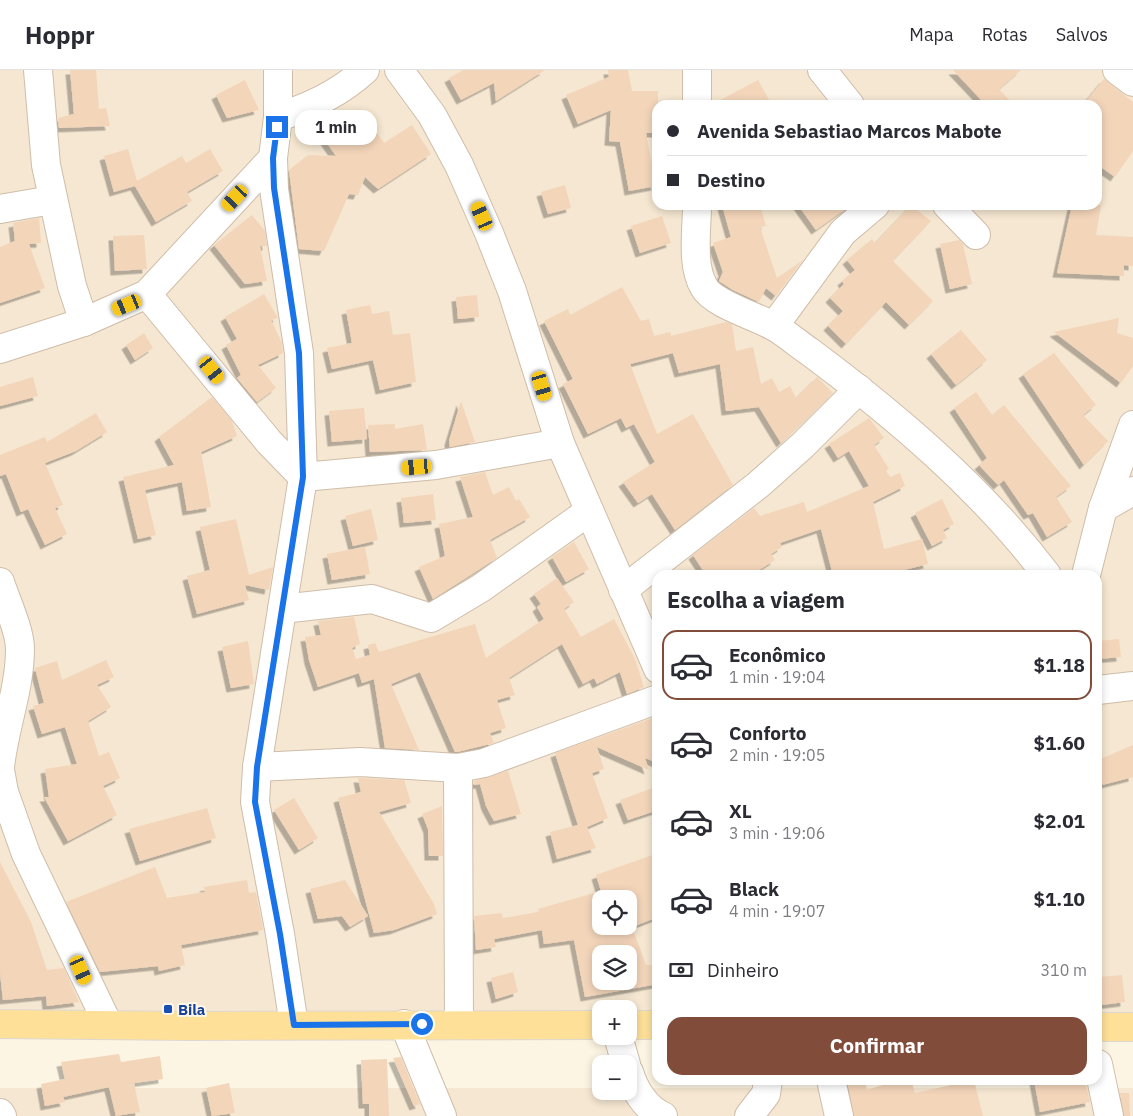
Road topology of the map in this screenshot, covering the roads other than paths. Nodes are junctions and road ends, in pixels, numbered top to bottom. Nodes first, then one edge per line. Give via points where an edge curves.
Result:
1 (38, 70) edge
2 (278, 70) edge
3 (365, 70) edge
4 (399, 70) edge
5 (697, 70) edge
6 (822, 70) edge
7 (1117, 70) edge
8 (1133, 82) edge
9 (697, 100) edge
10 (846, 100) edge
11 (278, 117) junction
12 (273, 158) junction
13 (52, 200) junction
14 (0, 209) edge
15 (697, 210) edge
16 (869, 210) edge
17 (952, 210) edge
18 (976, 234) dead end
19 (148, 294) junction
20 (84, 322) junction
21 (774, 326) junction
22 (0, 349) edge
23 (860, 389) junction
24 (1133, 425) edge
25 (560, 443) junction
26 (303, 477) junction
27 (1133, 491) edge
28 (1103, 508) junction
29 (588, 512) junction
30 (1043, 570) edge
31 (1087, 570) edge
32 (0, 582) edge
33 (623, 590) junction
34 (282, 609) junction
35 (652, 655) edge
36 (1133, 686) edge
37 (1102, 690) edge
38 (652, 702) edge
39 (257, 767) junction
40 (458, 768) junction
41 (0, 769) edge
42 (0, 1024) edge
43 (108, 1024) junction
44 (404, 1024) junction
45 (459, 1024) junction
46 (294, 1025) junction
47 (592, 1025) edge
48 (637, 1025) edge
49 (652, 1025) edge
50 (1102, 1027) edge
51 (1133, 1027) edge
52 (1102, 1083) edge
53 (767, 1085) edge
54 (832, 1085) edge
55 (637, 1092) edge
56 (0, 1112) edge
57 (2, 1116) edge
58 (442, 1116) edge
59 (663, 1116) edge
60 (748, 1116) edge
61 (839, 1116) edge
62 (1109, 1116) edge

1 - 13 street via 42,136
2 - 11 street
3 - 11 street via 342,89 304,109
4 - 25 street via 432,115 489,232 512,291
5 - 9 street
6 - 10 street
7 - 8 street
11 - 12 street
12 - 19 street
12 - 26 street via 274,188 299,353
13 - 14 street
13 - 20 street
15 - 21 street via 699,278 704,289 715,298
16 - 21 street via 843,232
17 - 18 street
19 - 20 street
19 - 26 street via 269,442
20 - 22 street
21 - 23 street
23 - 30 street via 962,480
23 - 33 street via 758,485
24 - 28 street
25 - 26 street via 436,465
25 - 29 street
26 - 34 street
27 - 28 street
28 - 31 street
29 - 33 street
29 - 34 street via 481,588 431,618 372,599
32 - 41 street via 20,648
33 - 35 street
34 - 39 street
36 - 37 street
38 - 40 street via 484,763
39 - 40 street via 360,762
39 - 46 street via 255,802
40 - 45 street
41 - 43 street via 4,792 26,854
42 - 43 main road
43 - 46 main road
44 - 45 main road
44 - 46 main road
44 - 58 street
45 - 47 main road
48 - 49 main road
50 - 51 main road
52 - 62 street
53 - 60 street via 766,1094
54 - 61 street
55 - 59 street via 657,1114
56 - 57 street

